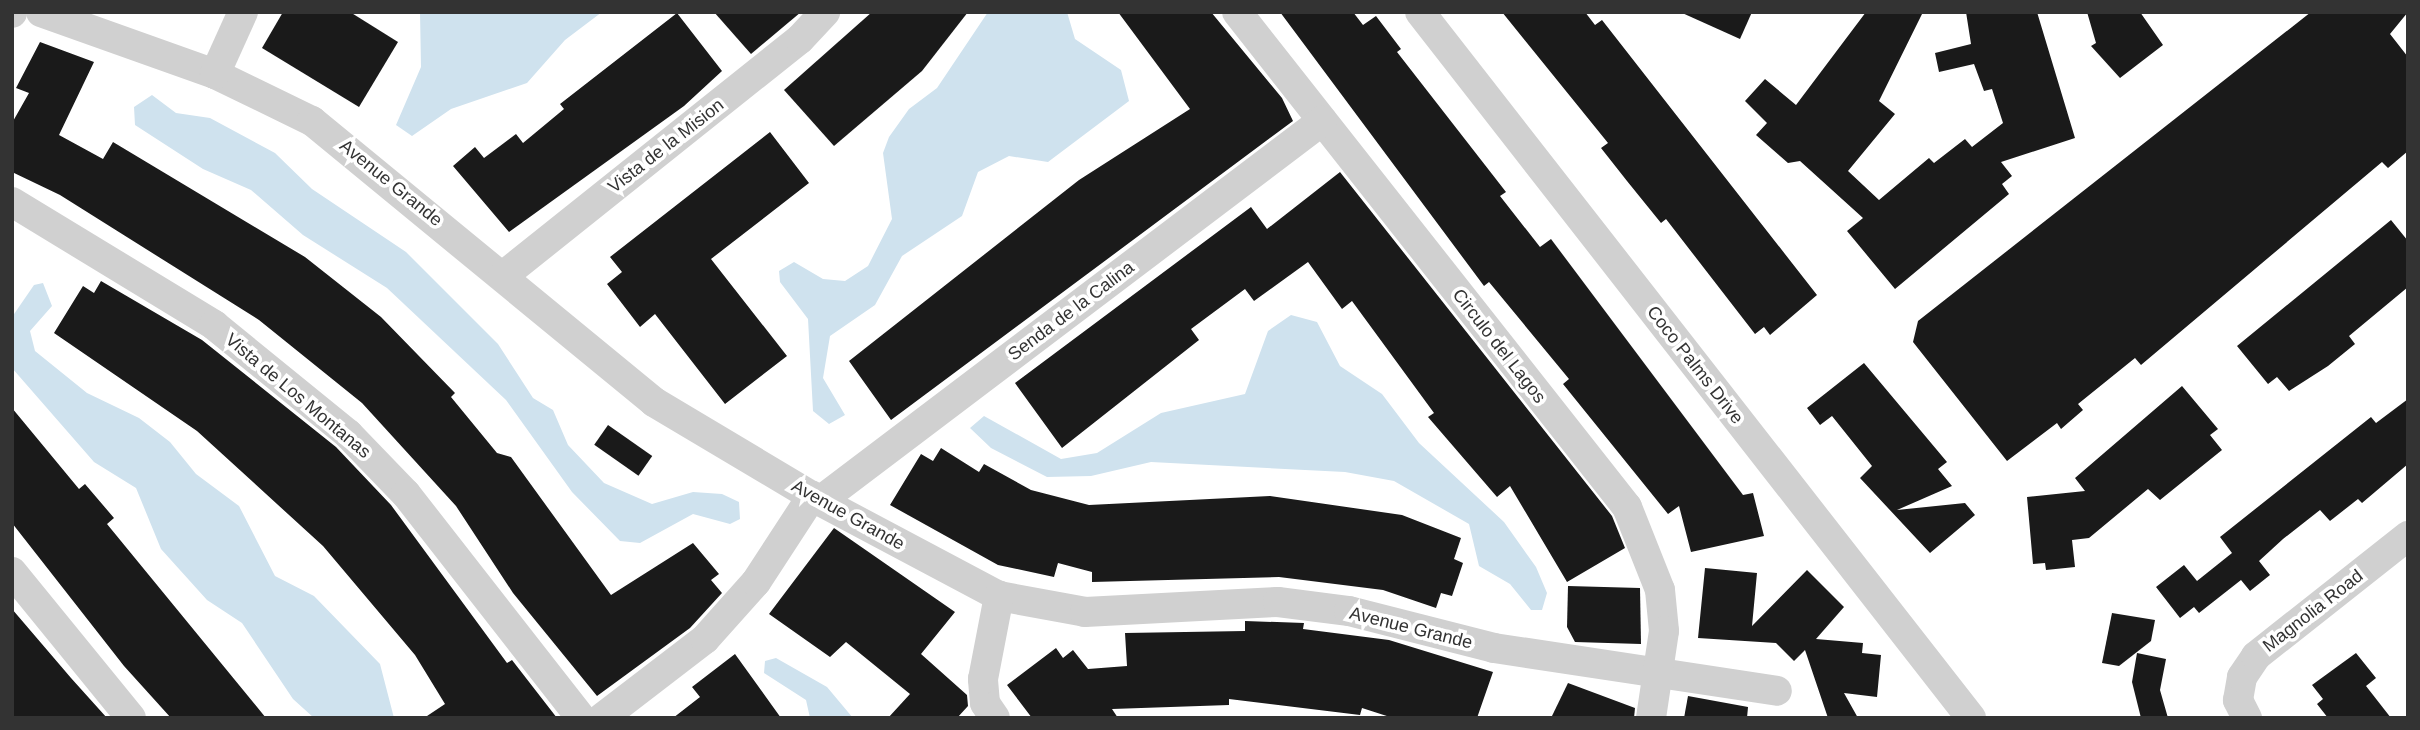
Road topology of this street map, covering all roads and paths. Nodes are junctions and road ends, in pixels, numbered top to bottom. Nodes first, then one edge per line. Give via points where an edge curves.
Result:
1 (41, 12) edge
2 (243, 12) edge
3 (825, 12) edge
4 (1237, 12) edge
5 (1420, 12) edge
6 (215, 74) junction
7 (1322, 121) junction
8 (12, 202) edge
9 (503, 276) junction
10 (816, 499) junction
11 (2408, 536) edge
12 (12, 572) edge
13 (999, 596) junction
14 (1657, 676) junction
15 (1777, 691) dead end
16 (2243, 709) edge
17 (131, 718) edge
18 (581, 718) edge
19 (602, 718) edge
20 (995, 718) edge
21 (1651, 718) edge
22 (1971, 718) edge

1 - 6 street, Avenue Grande
2 - 6 street
3 - 9 street, Vista de la Mision via 800,39
4 - 7 street, Circulo del Lagos
5 - 22 street, Coco Palms Drive
6 - 9 street, Avenue Grande via 312,121
7 - 10 street, Senda de la Calina
7 - 14 street, Circulo del Lagos via 1626,507 1660,590 1664,631
8 - 18 street, Vista de Los Montanas via 214,325 348,434 406,494
9 - 10 street, Avenue Grande via 654,402
10 - 13 street, Avenue Grande
10 - 19 street, Senda de la Calina via 756,582 705,639
11 - 16 street, Magnolia Road via 2256,656 2242,677
12 - 17 street
13 - 14 street, Avenue Grande via 1086,612 1278,602
13 - 20 street via 983,679 985,703
14 - 15 street, Avenue Grande
14 - 21 street, Circulo del Lagos

